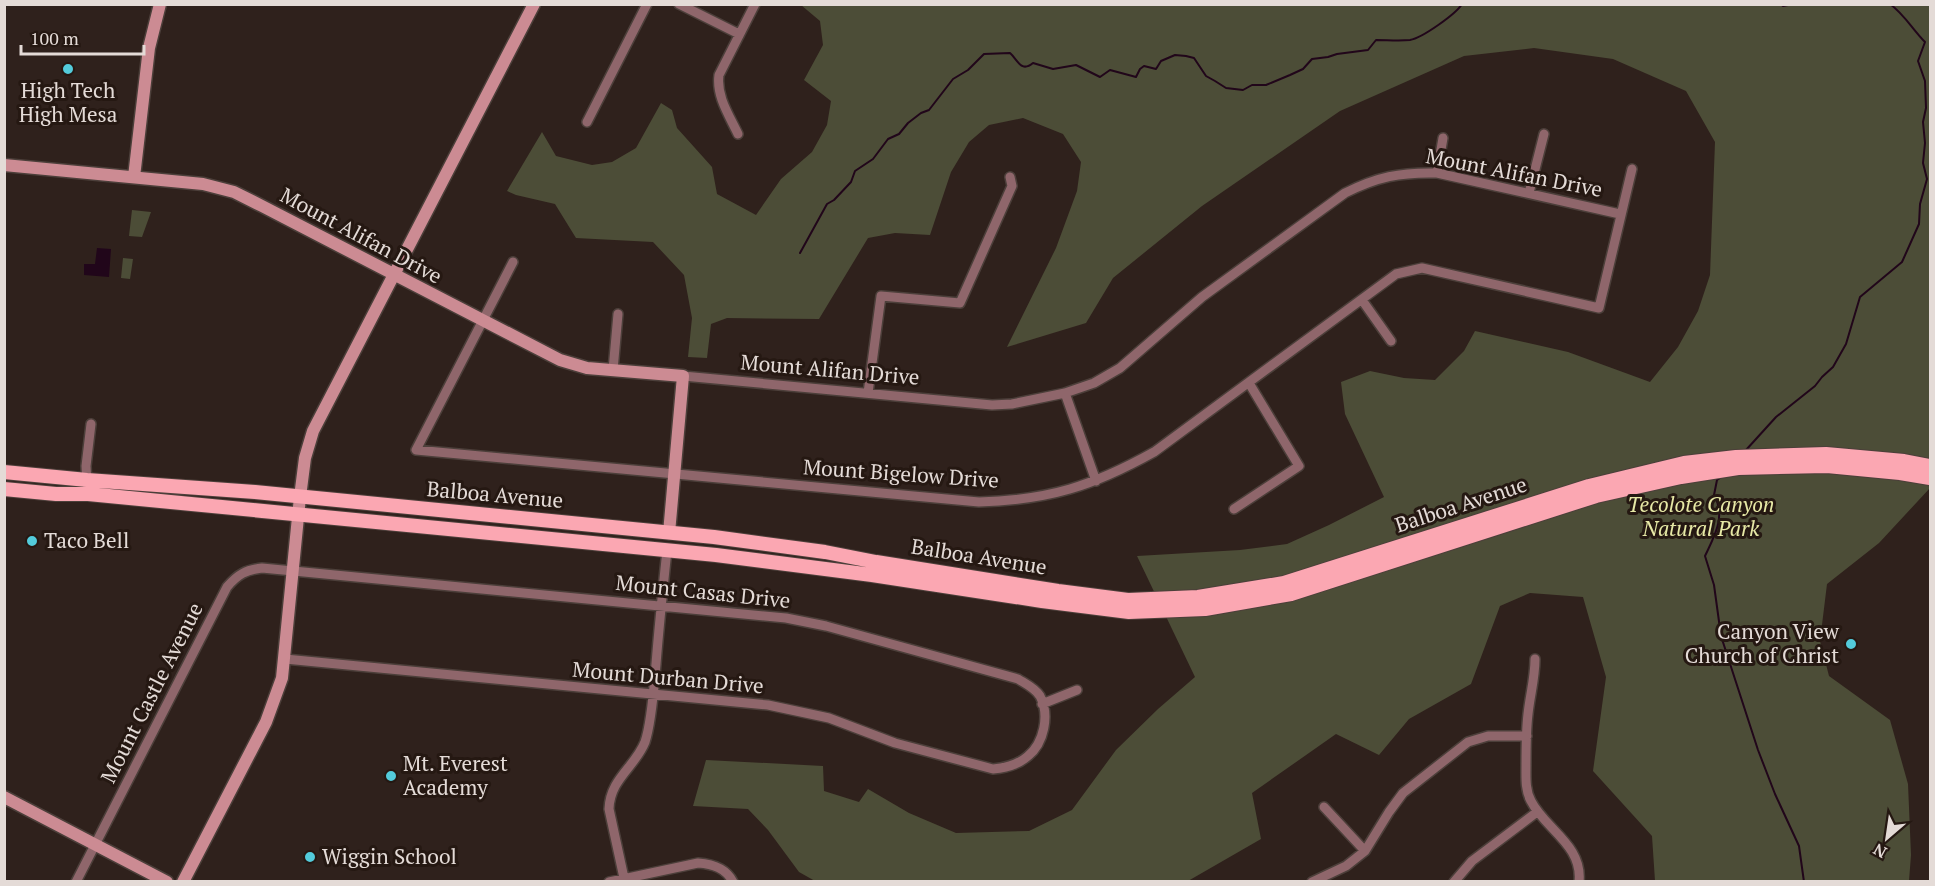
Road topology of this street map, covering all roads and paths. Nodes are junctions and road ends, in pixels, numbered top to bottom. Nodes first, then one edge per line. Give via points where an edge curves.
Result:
1 (160, 4) edge
2 (534, 4) edge
3 (647, 4) edge
4 (679, 4) edge
5 (754, 4) edge
6 (739, 34) junction
7 (587, 122) dead end
8 (738, 134) dead end
9 (1544, 134) dead end
10 (1443, 138) dead end
11 (4, 165) edge
12 (1632, 169) dead end
13 (1437, 173) junction
14 (134, 177) junction
15 (1010, 177) dead end
16 (1529, 193) junction
17 (1620, 214) junction
18 (513, 262) dead end
19 (394, 274) junction
20 (1362, 300) junction
21 (618, 314) dead end
22 (482, 321) junction
23 (1391, 341) dead end
24 (613, 370) junction
25 (683, 376) junction
26 (1249, 383) junction
27 (868, 393) junction
28 (1065, 393) junction
29 (90, 423) dead end
30 (1930, 466) edge
31 (4, 472) edge
32 (675, 472) junction
33 (1930, 478) edge
34 (1096, 481) junction
35 (88, 487) junction
36 (4, 489) edge
37 (300, 497) junction
38 (1234, 509) dead end
39 (298, 514) junction
40 (669, 533) junction
41 (714, 537) junction
42 (641, 548) junction
43 (668, 550) junction
44 (294, 571) junction
45 (661, 604) junction
46 (285, 659) junction
47 (1535, 659) dead end
48 (1077, 690) dead end
49 (653, 695) junction
50 (1042, 704) junction
51 (1527, 736) junction
52 (4, 797) edge
53 (1324, 807) dead end
54 (1537, 812) junction
55 (95, 845) junction
56 (1365, 850) junction
57 (624, 878) junction
58 (76, 882) edge
59 (167, 882) edge
60 (183, 882) edge
61 (609, 882) edge
62 (733, 882) edge
63 (1312, 882) edge
64 (1454, 882) edge
65 (1579, 882) edge

1 - 14 street via 149,48
2 - 19 street
3 - 7 street
4 - 6 street
5 - 6 street
6 - 8 street via 718,82 720,96
9 - 16 street
10 - 13 street
11 - 14 street, Mount Alifan Drive
12 - 17 street
13 - 16 street, Mount Alifan Drive
13 - 28 street, Mount Alifan Drive via 1390,175 1345,193 1202,297 1120,368
14 - 19 street, Mount Alifan Drive via 203,184 234,192
15 - 27 street via 1012,186 960,303 881,296
16 - 17 street, Mount Alifan Drive
17 - 20 street, Mount Bigelow Drive via 1599,308 1422,268 1396,274
18 - 22 street
19 - 22 street, Mount Alifan Drive
19 - 37 street via 313,431
20 - 23 street
20 - 26 street, Mount Bigelow Drive
21 - 24 street
22 - 24 street, Mount Alifan Drive via 560,360 586,368
22 - 32 street, Mount Bigelow Drive via 416,450
24 - 25 street, Mount Alifan Drive
25 - 27 street, Mount Alifan Drive
25 - 32 street
26 - 34 street, Mount Bigelow Drive via 1154,452
26 - 38 street via 1299,466
27 - 28 street, Mount Alifan Drive via 992,405
28 - 34 street
29 - 35 street
30 - 41 main road, Balboa Avenue via 1826,454 1684,463 1589,486 1284,583 1176,599 1128,600 1058,591
31 - 35 main road, Balboa Avenue
32 - 34 street, Mount Bigelow Drive via 979,502 1037,497
32 - 40 street
33 - 43 main road, Balboa Avenue via 1827,466 1738,468 1681,477 1596,496 1291,594 1176,611 1129,612
35 - 36 main road, Balboa Avenue via 56,494
35 - 37 main road, Balboa Avenue
35 - 39 main road, Balboa Avenue
37 - 39 street
37 - 40 main road, Balboa Avenue
39 - 42 main road, Balboa Avenue
39 - 44 street
40 - 41 main road, Balboa Avenue
40 - 42 main road
41 - 43 main road via 674,544
42 - 43 main road, Balboa Avenue
43 - 45 street
44 - 45 street, Mount Casas Drive
44 - 46 street
44 - 55 street, Mount Castle Avenue via 247,570 227,587
45 - 49 street
45 - 50 street, Mount Casas Drive via 826,626 1018,679 1033,688
46 - 49 street, Mount Durban Drive
46 - 60 street via 266,722
47 - 51 street
48 - 50 street
49 - 50 street, Mount Durban Drive via 800,711 895,743 993,769 1006,768 1034,750 1045,727
49 - 57 street via 645,741 618,779 609,801
51 - 54 street via 1526,786
51 - 56 street via 1488,736 1468,742 1403,793
52 - 55 street
53 - 56 street
54 - 64 street via 1472,861
54 - 65 street via 1574,855
55 - 58 street, Mount Castle Avenue
55 - 59 street
56 - 63 street via 1346,866
57 - 61 street
57 - 62 street via 698,863 718,867

